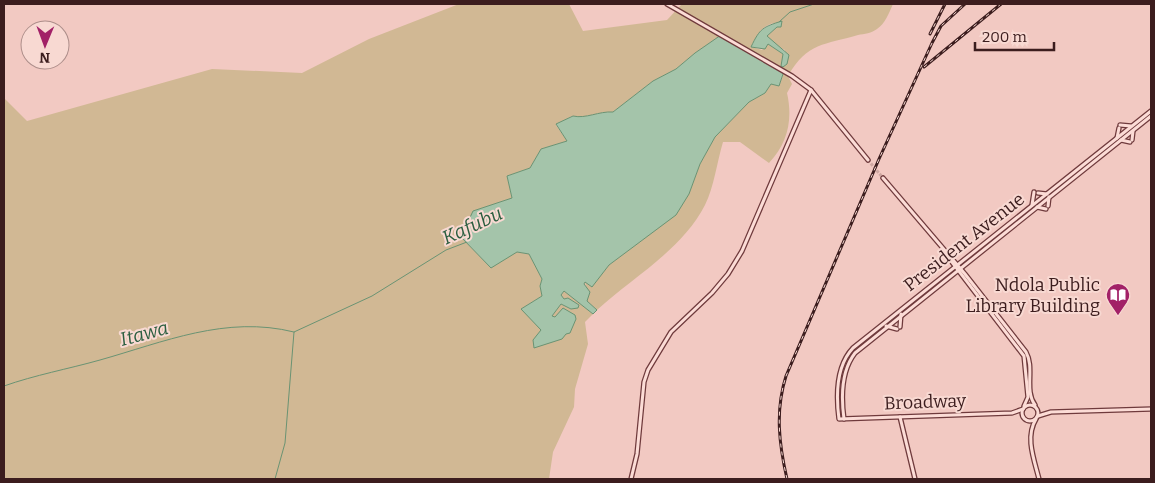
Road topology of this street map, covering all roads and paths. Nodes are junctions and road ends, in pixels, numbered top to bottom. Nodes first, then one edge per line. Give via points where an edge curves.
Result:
1 (667, 4) edge
2 (811, 90) junction
3 (1151, 111) edge
4 (1151, 116) edge
5 (1132, 128) junction
6 (1118, 139) junction
7 (868, 160) tunnel mouth
8 (882, 178) tunnel mouth
9 (1048, 195) junction
10 (1033, 207) junction
11 (949, 258) junction
12 (965, 261) junction
13 (956, 267) junction
14 (948, 273) junction
15 (963, 275) junction
16 (901, 314) junction
17 (886, 326) junction
18 (872, 335) junction
19 (845, 368) junction
20 (1024, 407) junction
21 (1036, 407) junction
22 (1151, 409) edge
23 (1051, 412) junction
24 (1012, 413) junction
25 (900, 417) junction
26 (1037, 417) junction
27 (1024, 418) junction
28 (839, 419) joint
29 (844, 419) junction
30 (1031, 429) junction
31 (631, 479) edge
32 (915, 479) edge
33 (1039, 479) edge

1 - 2 main road
2 - 7 main road
2 - 31 main road via 742,251 712,293 671,332 648,370
3 - 5 main road, President Avenue
4 - 5 main road, President Avenue
5 - 6 main road, President Avenue
5 - 6 main road via 1120,126
5 - 6 main road via 1131,141
6 - 9 main road, President Avenue
8 - 11 main road
9 - 10 main road, President Avenue
9 - 10 main road via 1047,207
9 - 10 main road via 1036,193
10 - 12 main road, President Avenue
11 - 12 main road
11 - 13 main road
11 - 14 main road
12 - 13 main road, President Avenue
12 - 15 main road
13 - 14 main road, President Avenue
13 - 15 main road
14 - 15 main road
14 - 16 main road, President Avenue
14 - 18 main road, President Avenue
15 - 20 main road via 1024,356 1028,397
15 - 21 main road via 1028,355 1031,397
16 - 17 main road, President Avenue
16 - 17 main road via 899,328
17 - 18 main road, President Avenue
18 - 19 main road, President Avenue via 850,351
19 - 28 main road, President Avenue via 838,393
19 - 29 main road, President Avenue via 842,393
20 - 21 main road via 1030,404
20 - 24 main road
20 - 27 main road
21 - 23 main road
21 - 26 main road
22 - 23 main road
23 - 26 main road
24 - 25 main road, Broadway
24 - 27 main road
25 - 29 main road, Broadway
25 - 32 main road
26 - 27 main road via 1032,421
26 - 30 main road
27 - 30 main road
28 - 29 main road, Broadway
30 - 33 main road

